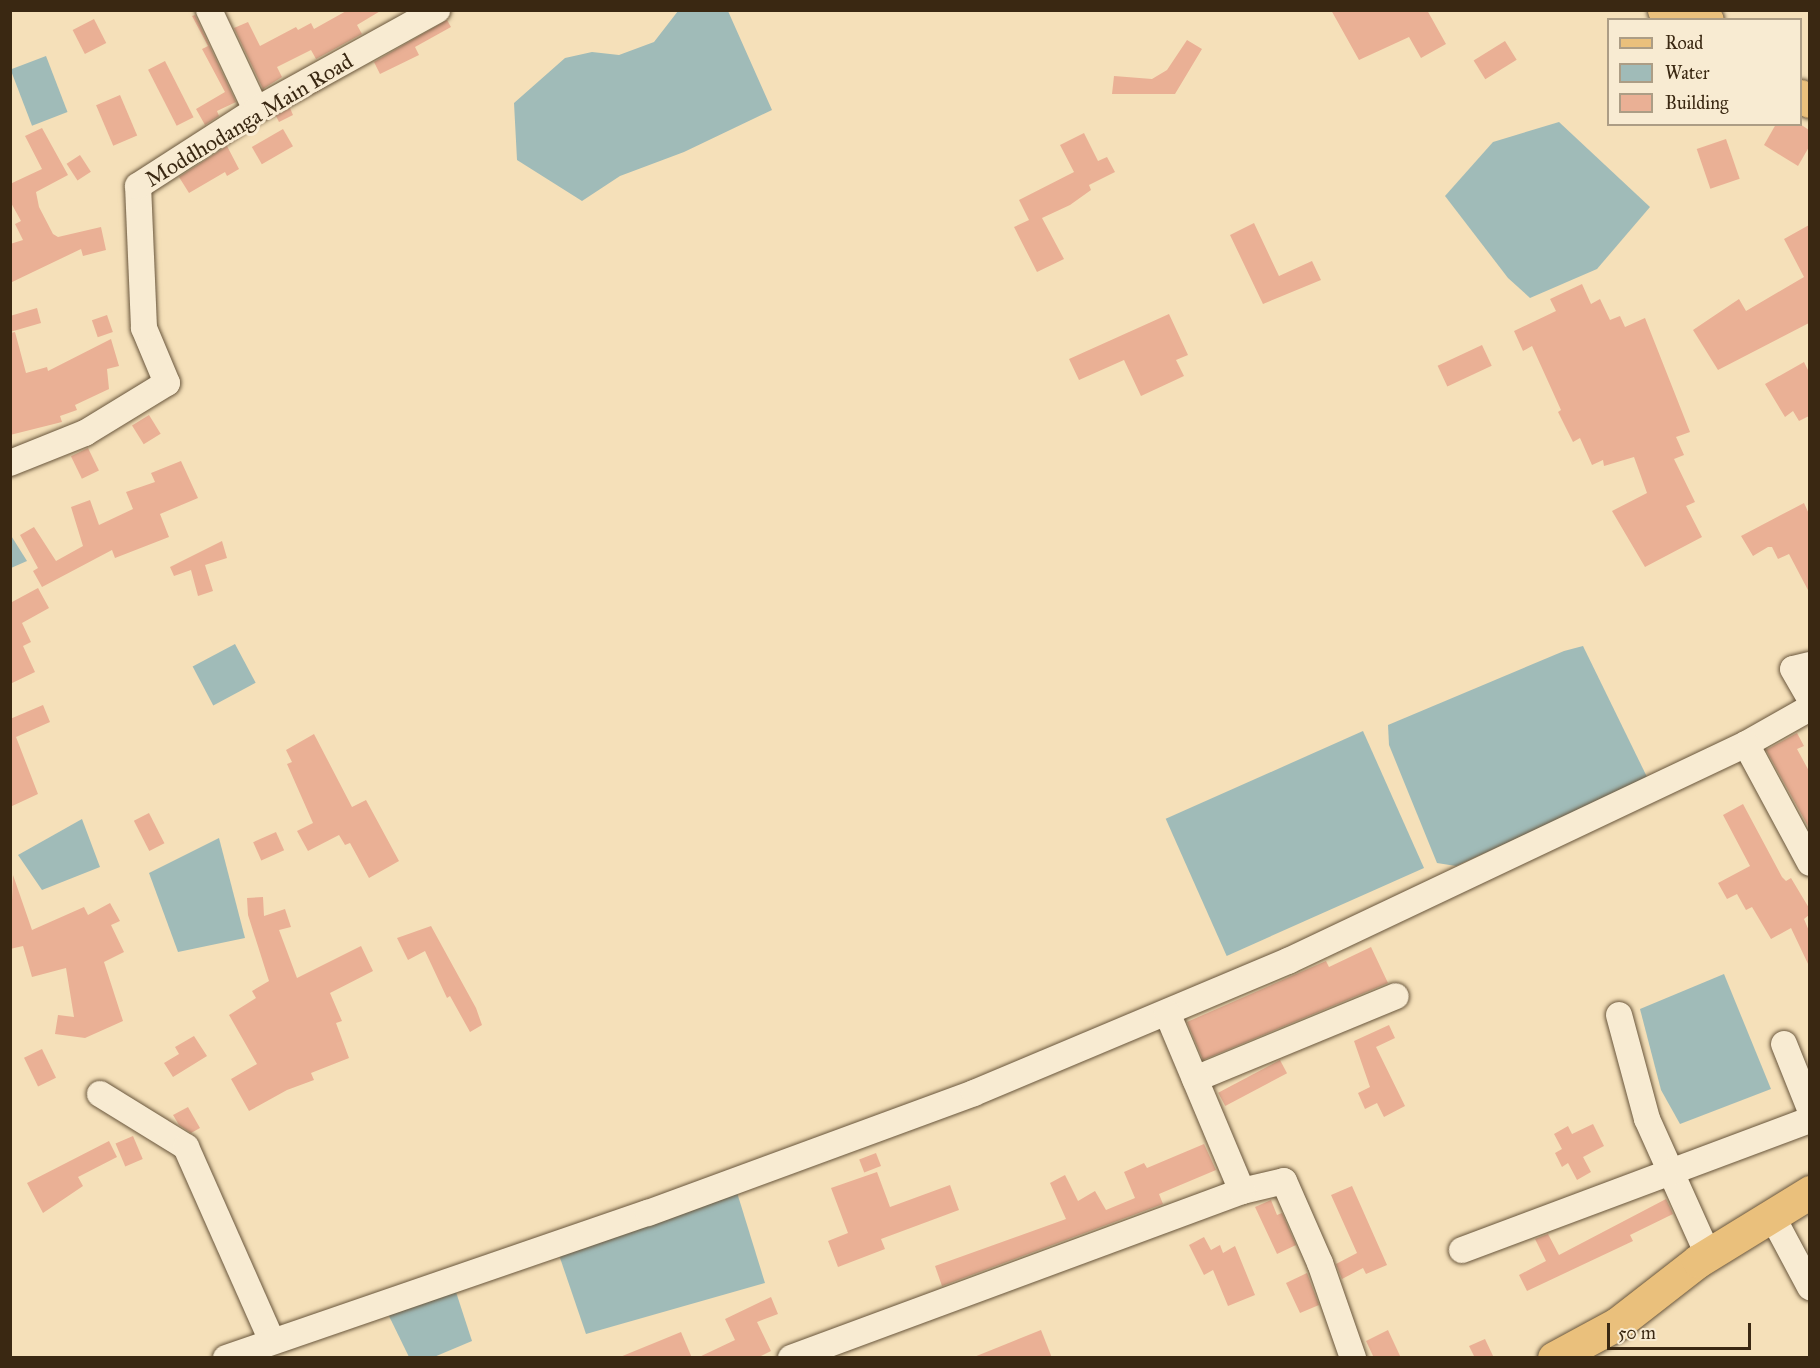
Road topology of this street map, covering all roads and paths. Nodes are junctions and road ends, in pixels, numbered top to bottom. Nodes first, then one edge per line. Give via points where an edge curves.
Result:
1 (209, 10) edge
2 (437, 10) edge
3 (256, 110) junction
4 (10, 463) edge
5 (1809, 664) edge
6 (1809, 699) edge
7 (1809, 708) edge
8 (1746, 744) junction
9 (1803, 836) edge
10 (1809, 863) edge
11 (1396, 996) dead end
12 (1167, 1013) junction
13 (1618, 1015) dead end
14 (1784, 1044) dead end
15 (1195, 1079) junction
16 (100, 1094) dead end
17 (1809, 1109) edge
18 (1809, 1120) edge
19 (1671, 1172) junction
20 (1242, 1191) junction
21 (1809, 1192) edge
22 (1771, 1214) junction
23 (1461, 1250) dead end
24 (1708, 1255) junction
25 (1809, 1287) edge
26 (272, 1341) junction
27 (226, 1358) edge
28 (791, 1358) edge
29 (1353, 1358) edge
30 (1554, 1358) edge

1 - 3 street
2 - 3 street, Moddhodanga Main Road
3 - 4 street, Moddhodanga Main Road via 138,186 144,328 167,383 85,433
5 - 6 street via 1793,669
7 - 8 street
8 - 9 street
8 - 12 street via 1288,961
9 - 10 street
11 - 15 street
12 - 15 street
12 - 26 street via 974,1093 671,1205
13 - 19 street via 1647,1119
14 - 17 street
15 - 20 street
16 - 26 street via 186,1147
18 - 19 street
19 - 23 street
19 - 24 street
20 - 28 street
20 - 29 street via 1284,1181 1320,1263
21 - 22 main road
22 - 24 main road
22 - 25 street
24 - 30 main road via 1617,1324
26 - 27 street

